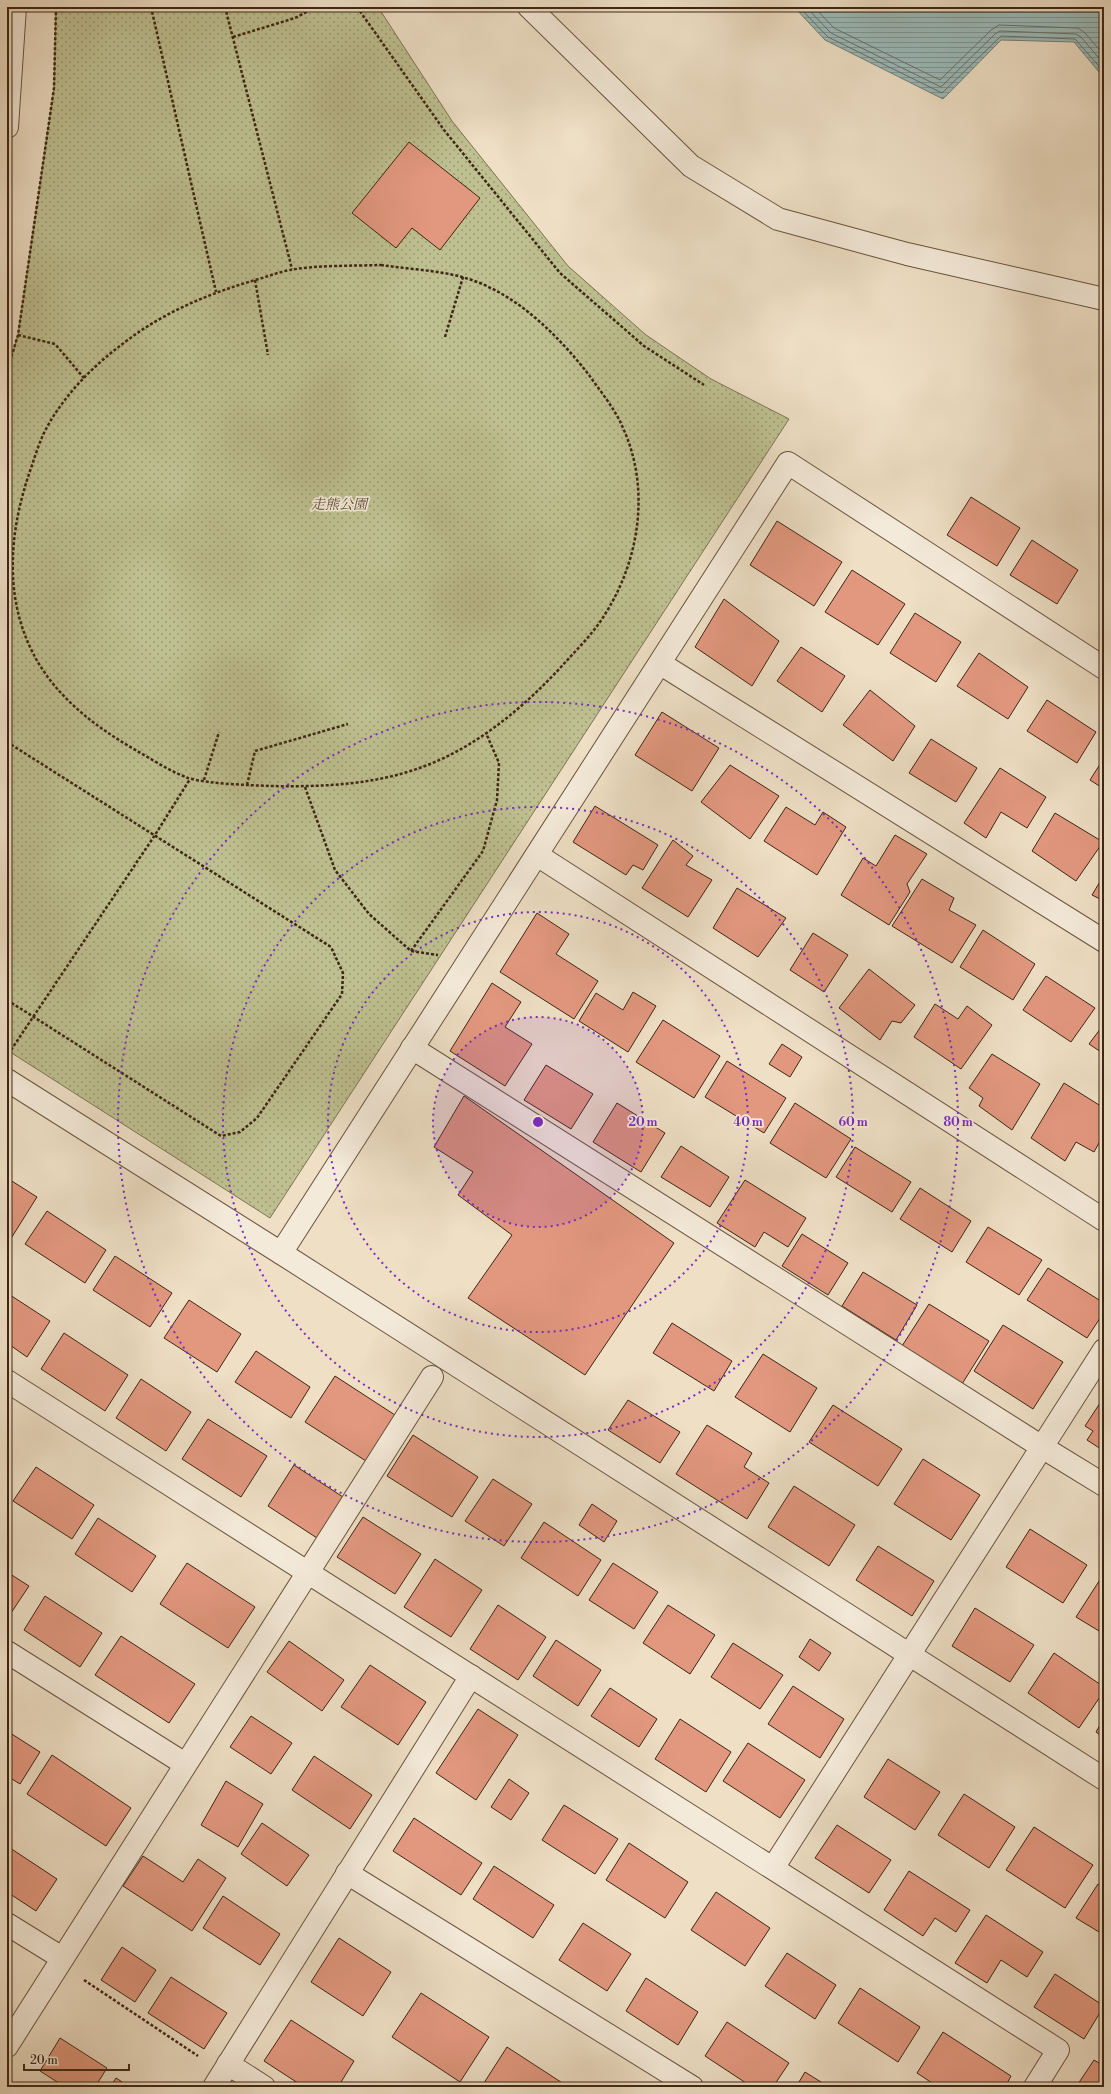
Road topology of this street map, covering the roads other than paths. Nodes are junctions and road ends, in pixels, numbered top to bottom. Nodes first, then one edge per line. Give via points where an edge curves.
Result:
1 (15, 7) edge
2 (529, 7) edge
3 (7, 126) edge
4 (1104, 299) edge
5 (661, 664) junction
6 (1104, 668) edge
7 (537, 854) junction
8 (1104, 941) edge
9 (412, 1048) junction
10 (7, 1080) edge
11 (1104, 1220) edge
12 (281, 1253) junction
13 (1104, 1350) edge
14 (432, 1377) dead end
15 (7, 1381) edge
16 (1042, 1448) junction
17 (1104, 1485) edge
18 (307, 1572) junction
19 (7, 1652) edge
20 (911, 1655) junction
21 (471, 1676) junction
22 (185, 1764) junction
23 (1104, 1779) edge
24 (773, 1868) junction
25 (347, 1873) junction
26 (7, 1924) edge
27 (62, 1958) junction
28 (7, 2046) edge
29 (228, 2064) junction
30 (214, 2087) edge
31 (264, 2087) edge
32 (692, 2087) edge
33 (1035, 2087) edge

1 - 3 street
2 - 4 street via 691,166 778,219 907,254
5 - 6 street via 788,463
5 - 7 street
5 - 8 street
7 - 9 street
7 - 11 street
9 - 12 street
9 - 16 street
10 - 12 street
12 - 20 street
13 - 16 street
14 - 18 street
15 - 18 street
16 - 17 street
16 - 20 street
18 - 21 street
18 - 22 street
19 - 22 street
20 - 23 street
20 - 24 street
21 - 24 street
21 - 25 street
22 - 27 street
24 - 33 street via 1058,2050
25 - 29 street
25 - 32 street
26 - 27 street
27 - 28 street
29 - 30 street
29 - 31 street

